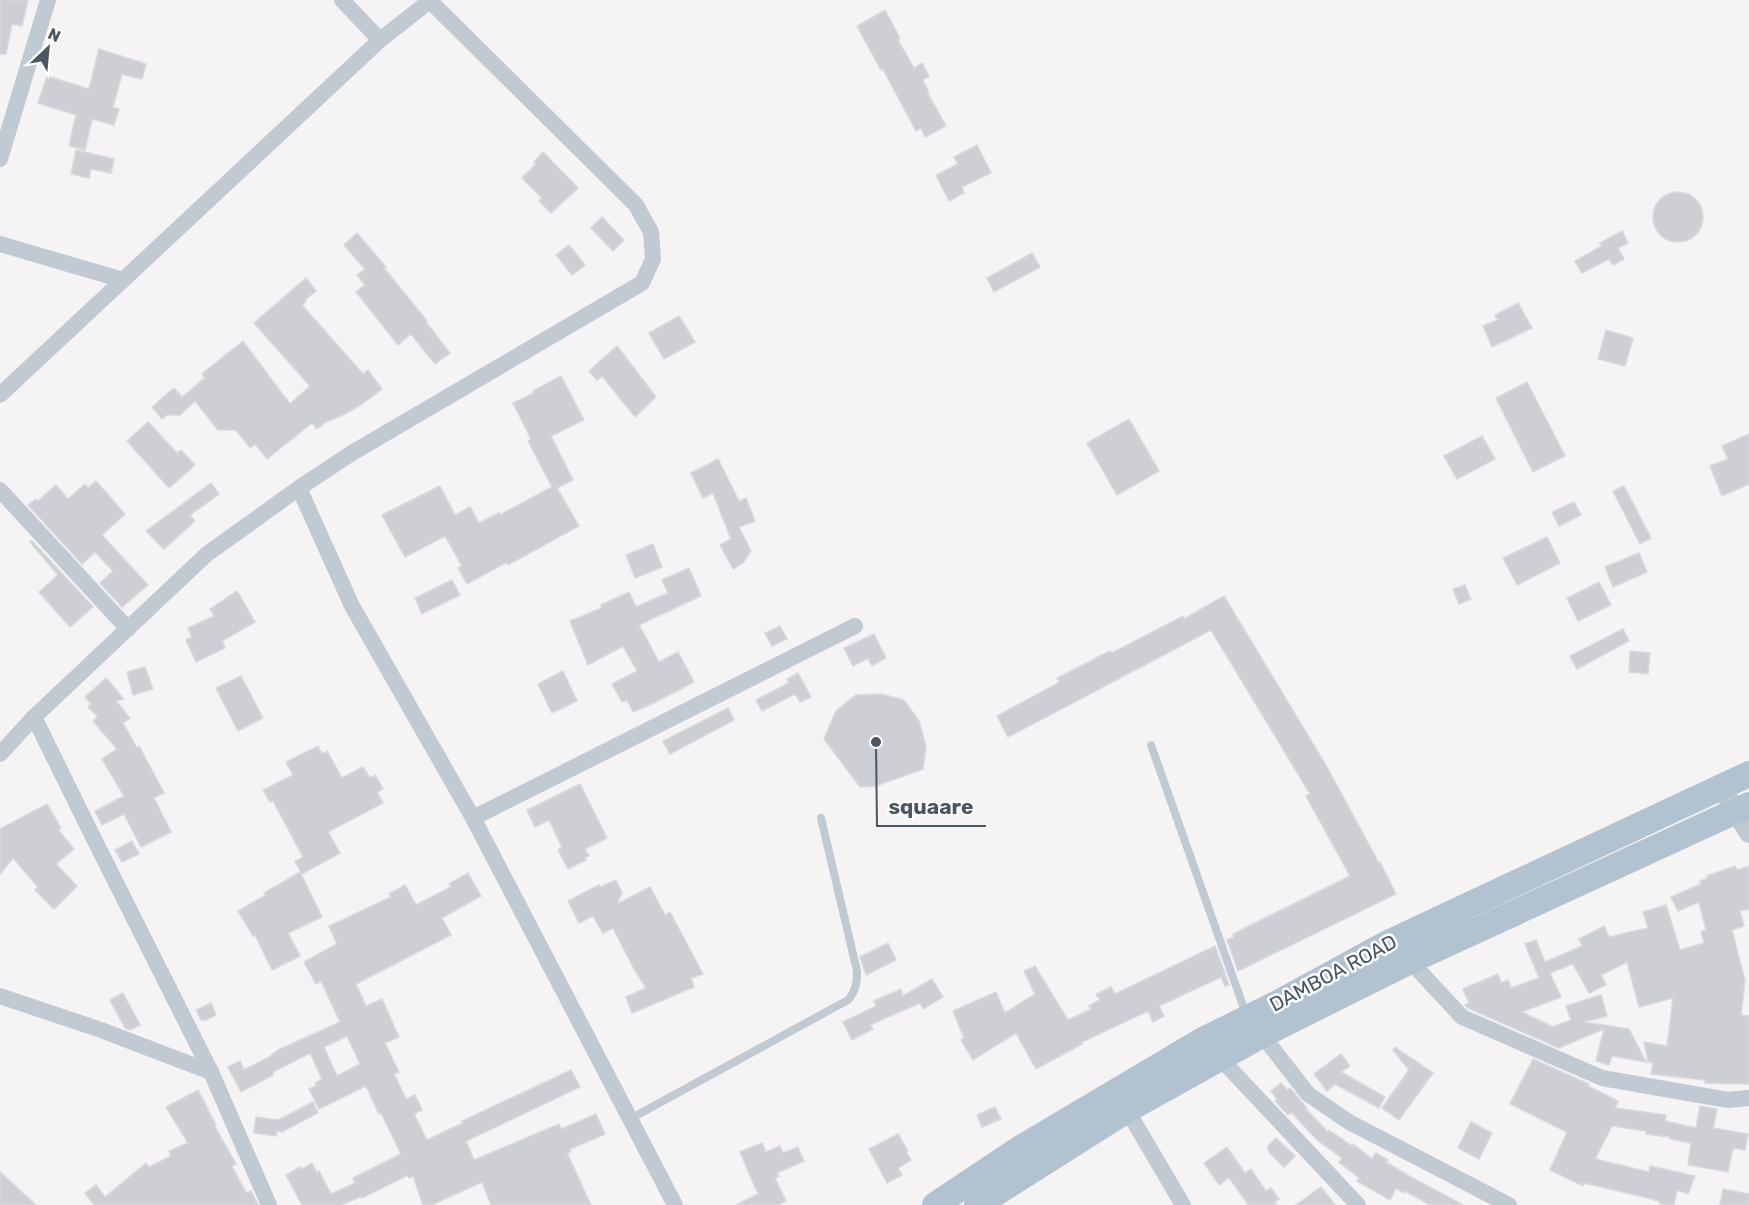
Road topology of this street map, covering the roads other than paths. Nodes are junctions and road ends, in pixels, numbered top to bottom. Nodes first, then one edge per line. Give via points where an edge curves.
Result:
1 (48, 0) edge
2 (342, 0) edge
3 (430, 1) edge
4 (380, 40) junction
5 (0, 159) edge
6 (0, 244) edge
7 (123, 280) junction
8 (0, 395) edge
9 (299, 488) junction
10 (0, 490) edge
11 (855, 626) dead end
12 (128, 628) junction
13 (34, 717) junction
14 (1151, 745) dead end
15 (0, 754) edge
16 (1749, 774) edge
17 (1721, 787) junction
18 (1743, 808) edge
19 (821, 818) dead end
20 (473, 819) junction
21 (1749, 833) edge
22 (1410, 961) junction
23 (0, 996) edge
24 (1255, 1026) junction
25 (1219, 1057) junction
26 (211, 1072) junction
27 (1749, 1098) edge
28 (1127, 1110) junction
29 (630, 1119) junction
30 (269, 1205) edge
31 (675, 1205) edge
32 (935, 1205) edge
33 (977, 1205) edge
34 (1183, 1205) edge
35 (1358, 1205) edge
36 (1509, 1205) edge

1 - 5 street
2 - 4 street
3 - 4 street
3 - 9 street via 636,205 651,232 653,259 642,283
4 - 7 street
6 - 7 street
7 - 8 street
9 - 12 street via 207,554
9 - 20 street via 351,606
10 - 12 street
11 - 20 street
12 - 13 street
13 - 15 street
13 - 26 street
14 - 24 lane
16 - 17 main road, DAMBOA ROAD
17 - 18 street
17 - 24 main road, DAMBOA ROAD via 1388,943 1280,1002
18 - 21 street
18 - 22 main road, DAMBOA ROAD
19 - 29 lane via 856,970 854,993 848,1000
20 - 29 street
22 - 24 main road, DAMBOA ROAD
22 - 27 street via 1462,1017 1602,1078 1728,1100
23 - 26 street
24 - 25 main road, DAMBOA ROAD
24 - 32 main road, DAMBOA ROAD via 1203,1040 1019,1149
24 - 36 street via 1308,1094 1348,1122
25 - 28 main road, DAMBOA ROAD
25 - 35 street
26 - 30 street
28 - 33 main road, DAMBOA ROAD
28 - 34 street
29 - 31 street

